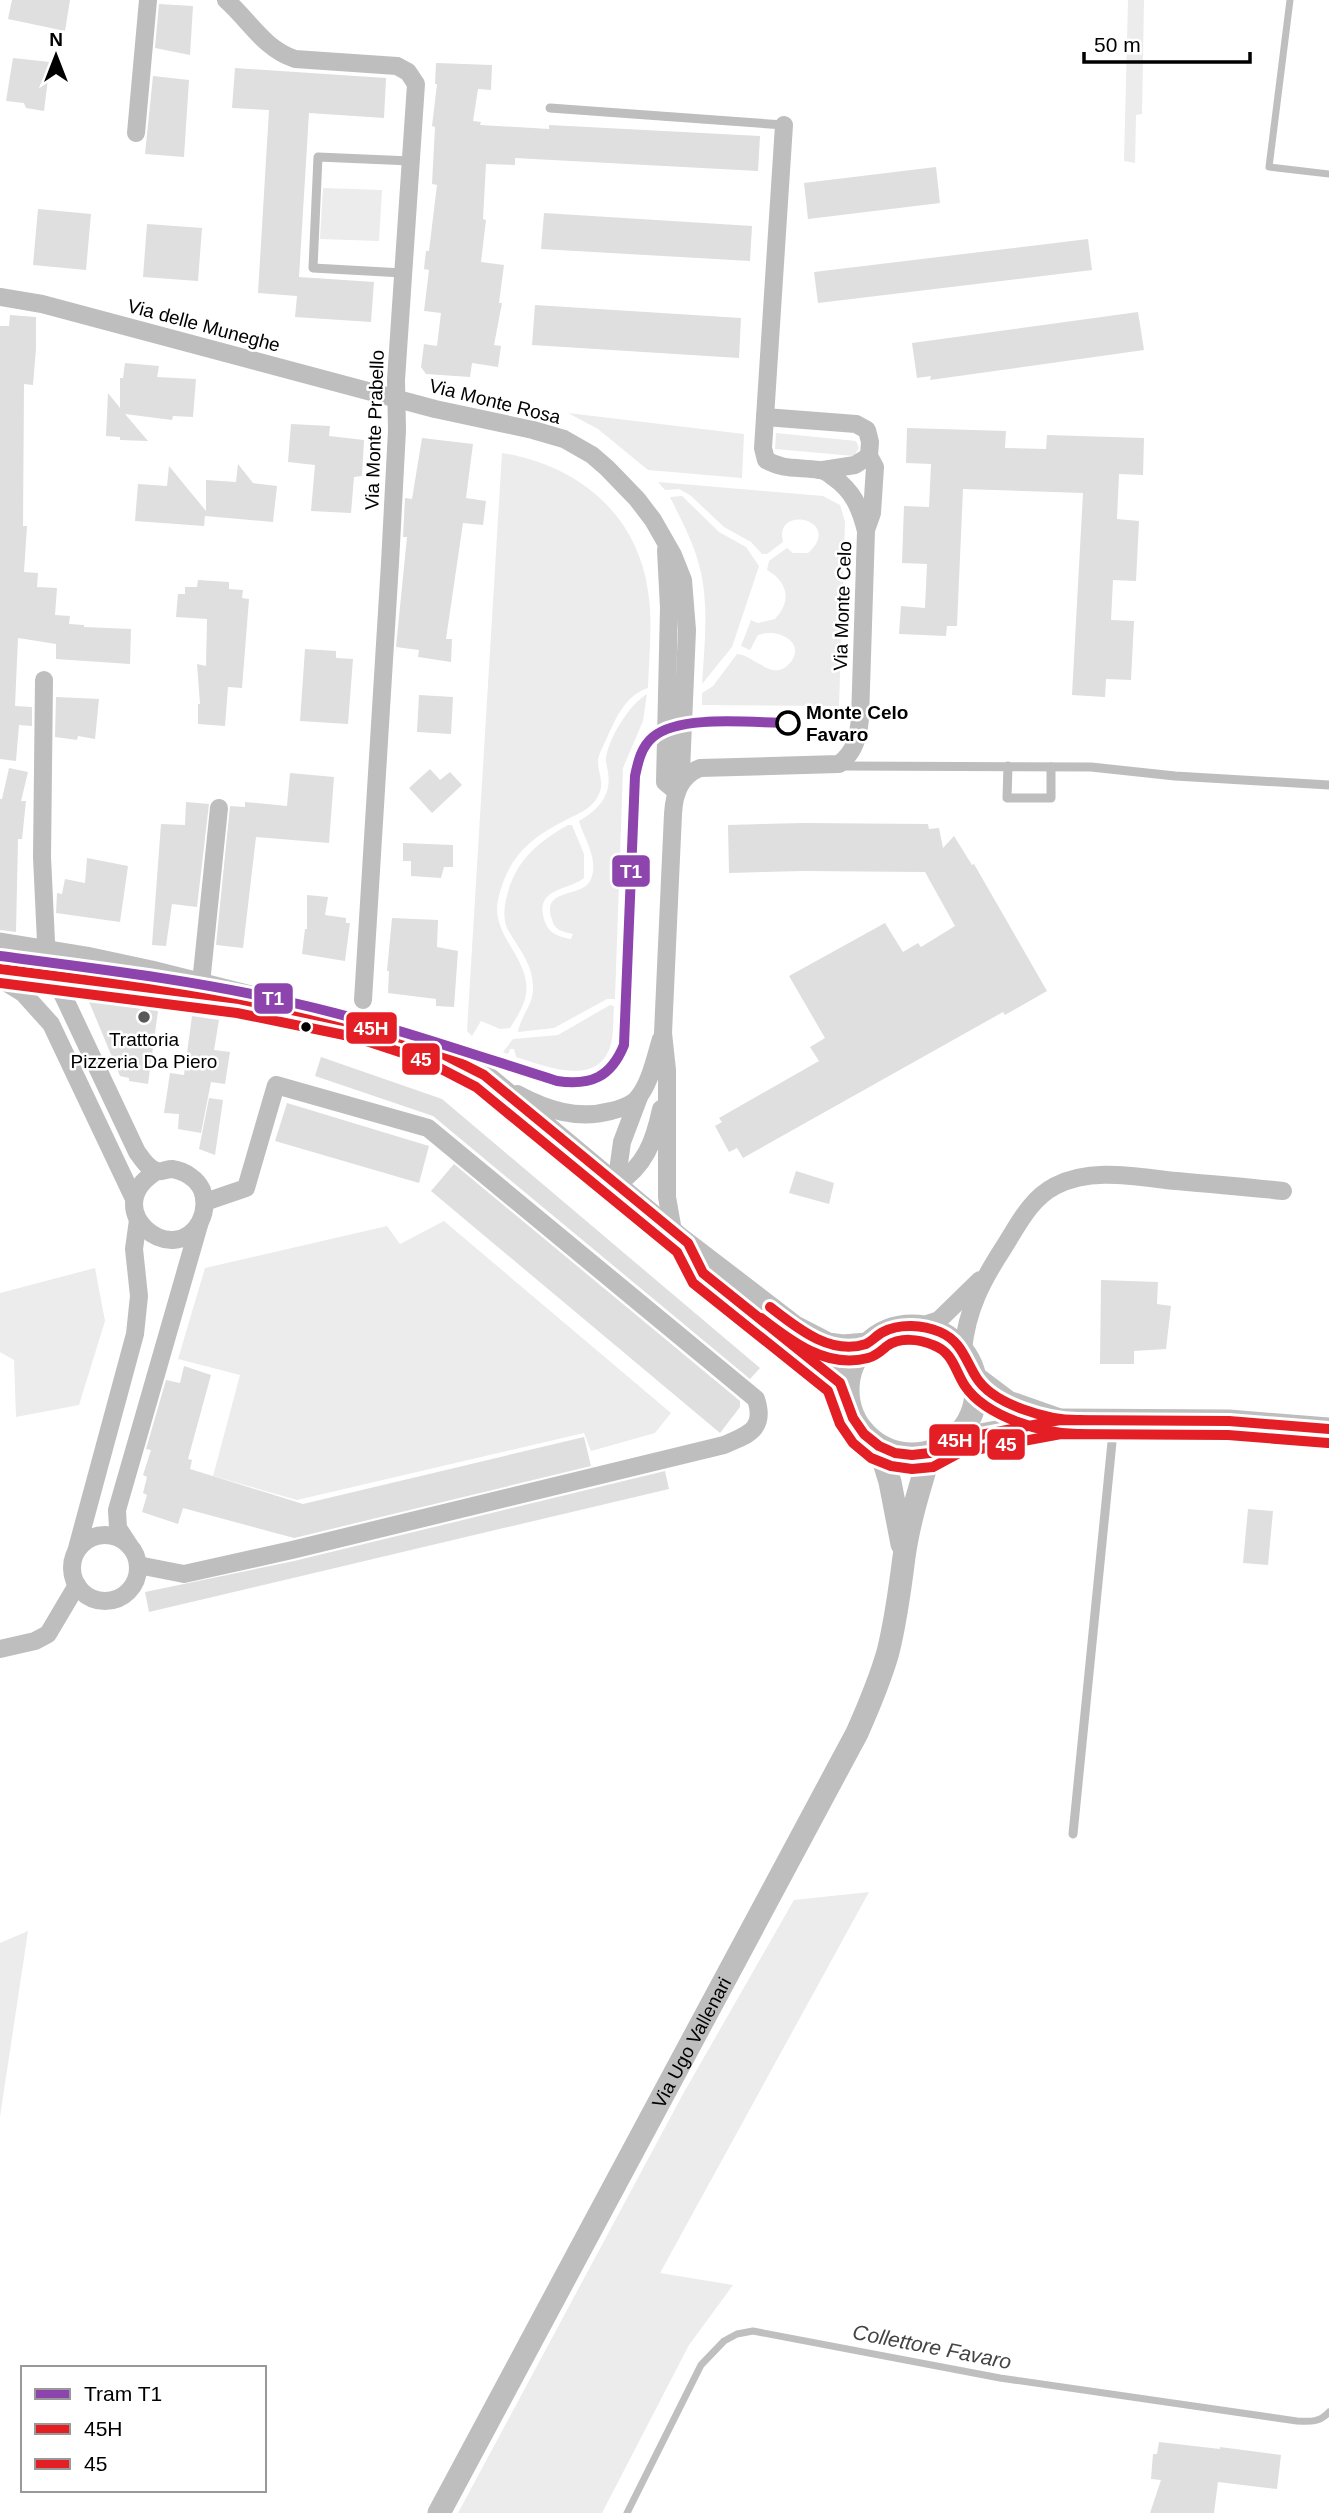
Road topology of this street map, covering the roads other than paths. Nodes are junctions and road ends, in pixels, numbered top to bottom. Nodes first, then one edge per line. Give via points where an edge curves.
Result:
1 (148, 0) edge
2 (226, 0) edge
3 (550, 108) dead end
4 (784, 125) joint
5 (136, 133) dead end
6 (411, 161) junction
7 (403, 273) junction
8 (0, 298) edge
9 (396, 398) junction
10 (765, 417) junction
11 (869, 457) junction
12 (823, 470) junction
13 (866, 531) junction
14 (44, 680) dead end
15 (831, 766) junction
16 (1008, 766) junction
17 (1051, 767) junction
18 (681, 785) junction
19 (1329, 785) edge
20 (219, 808) dead end
21 (0, 944) edge
22 (45, 951) junction
23 (0, 969) edge
24 (151, 972) junction
25 (0, 979) edge
26 (60, 981) junction
27 (201, 989) junction
28 (363, 1000) dead end
29 (48, 1020) junction
30 (663, 1033) junction
31 (484, 1075) junction
32 (667, 1078) junction
33 (642, 1090) junction
34 (157, 1171) junction
35 (616, 1185) junction
36 (1283, 1191) dead end
37 (134, 1199) junction
38 (205, 1202) junction
39 (138, 1220) junction
40 (199, 1224) junction
41 (680, 1237) junction
42 (988, 1272) junction
43 (921, 1326) junction
44 (867, 1344) junction
45 (963, 1350) junction
46 (976, 1378) junction
47 (848, 1399) junction
48 (1059, 1420) junction
49 (1114, 1420) junction
50 (1329, 1429) edge
51 (954, 1440) junction
52 (879, 1446) junction
53 (930, 1452) junction
54 (129, 1545) junction
55 (76, 1552) junction
56 (904, 1557) junction
57 (138, 1565) junction
58 (77, 1586) junction
59 (0, 1649) edge
60 (1073, 1834) dead end
61 (439, 2513) edge

1 - 5 street
2 - 6 street, Via Monte Prabello via 282,55 397,66 408,72 416,84
3 - 4 lane
4 - 10 street
6 - 7 street, Via Monte Prabello
6 - 7 lane via 318,157 313,268
7 - 9 street, Via Monte Prabello
8 - 9 street, Via delle Muneghe via 42,304
9 - 18 street, Via Monte Rosa via 564,439 607,468 653,520 665,543 669,608 665,782
9 - 28 street, Via Monte Prabello
10 - 11 street, Via Monte Celo via 856,424 867,430
10 - 12 street via 766,460 784,468
11 - 12 street via 855,465
11 - 13 street, Via Monte Celo via 875,467
12 - 13 street, Via Monte Celo via 854,496
13 - 15 street, Via Monte Celo via 859,731 850,754
14 - 22 street
15 - 16 lane
15 - 18 street via 708,767 695,770
16 - 17 lane
16 - 17 lane via 1007,798 1051,798
17 - 19 lane
18 - 30 street via 673,814
20 - 27 street
21 - 22 street
22 - 24 street
22 - 26 street
23 - 26 street
24 - 26 street via 78,967
24 - 27 street
25 - 29 street via 23,993
26 - 27 street
26 - 29 street via 42,982 38,995
26 - 34 street via 137,1152
27 - 31 street via 358,1024 418,1043
29 - 37 street
30 - 32 street
30 - 33 street
31 - 33 street via 542,1107 579,1115 624,1107
31 - 35 street
32 - 35 street via 644,1159
32 - 41 street via 667,1197
33 - 35 street via 622,1142
34 - 37 street via 138,1187
34 - 38 street via 185,1172 202,1190
35 - 41 street
36 - 42 street via 1108,1174 1073,1179 1054,1186 1026,1211
37 - 39 street
38 - 40 street
38 - 57 street via 246,1188 276,1085 428,1128 757,1399 759,1420 750,1434 724,1445 292,1550 184,1574
39 - 40 street via 147,1232 170,1240 191,1233
39 - 55 street via 135,1334
40 - 54 street via 117,1510 118,1528
41 - 44 street via 804,1332 828,1344
41 - 47 street via 703,1273 840,1383
42 - 43 street via 939,1320
42 - 45 street via 969,1312
43 - 44 street via 901,1326
43 - 45 street via 944,1334
44 - 47 street via 851,1370
45 - 46 street
46 - 48 street via 1008,1402
46 - 51 street via 973,1412
47 - 52 street via 853,1418
48 - 49 street
48 - 51 street
49 - 50 street via 1229,1421
49 - 60 lane
51 - 53 street
52 - 53 street via 912,1455
52 - 56 street, Via Ugo Vallenari
53 - 56 street, Via Ugo Vallenari
54 - 55 street via 107,1535 94,1537
54 - 57 street
55 - 58 street via 72,1563
56 - 61 street, Via Ugo Vallenari via 887,1654 858,1733
57 - 58 street via 133,1586 116,1599 94,1600
58 - 59 street via 48,1634

